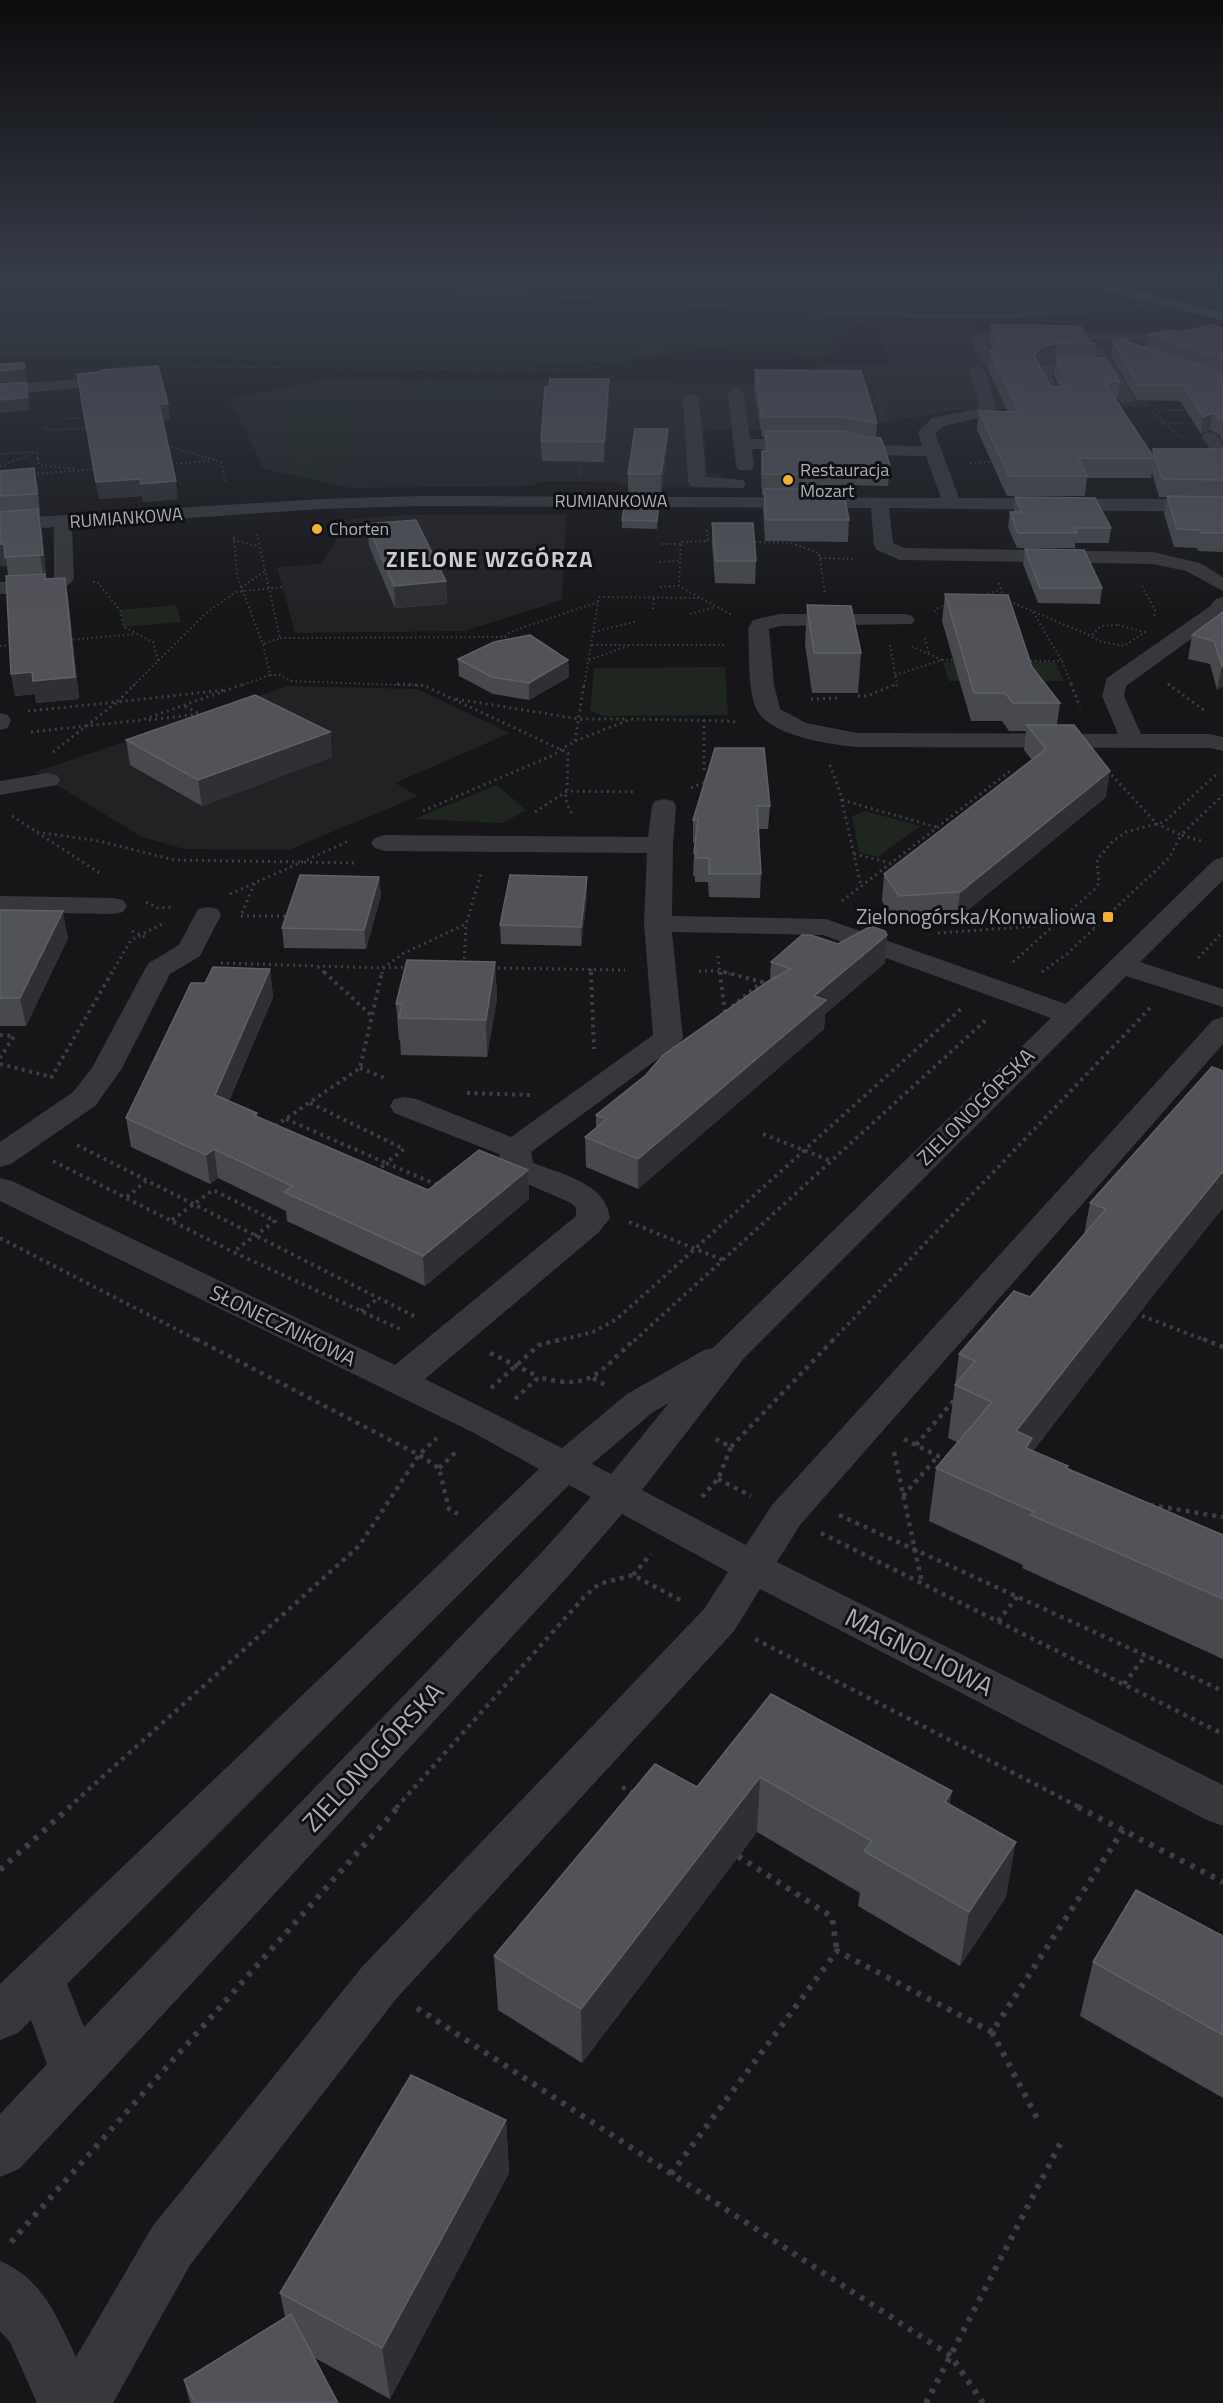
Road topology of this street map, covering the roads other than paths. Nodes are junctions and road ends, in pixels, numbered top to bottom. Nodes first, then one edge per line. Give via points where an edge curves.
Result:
1 (736, 393) dead end
2 (986, 393) edge
3 (1052, 393) edge
4 (1122, 393) edge
5 (692, 398) dead end
6 (1126, 399) dead end
7 (1055, 400) edge
8 (1210, 437) edge
9 (742, 444) junction
10 (933, 451) junction
11 (1223, 455) edge
12 (232, 490) road end
13 (749, 492) junction
14 (879, 502) junction
15 (952, 503) junction
16 (1223, 506) edge
17 (244, 510) junction
18 (162, 516) junction
19 (63, 523) junction
20 (0, 525) edge
21 (166, 537) dead end
22 (1223, 585) edge
23 (0, 588) edge
24 (1223, 603) edge
25 (897, 628) road end
26 (1132, 740) junction
27 (1223, 744) edge
28 (48, 780) dead end
29 (0, 788) edge
30 (664, 806) dead end
31 (384, 843) dead end
32 (660, 845) junction
33 (1223, 865) edge
34 (126, 902) road end
35 (0, 904) edge
36 (206, 910) road end
37 (658, 924) junction
38 (1123, 966) junction
39 (1223, 998) edge
40 (1070, 1015) junction
41 (1223, 1026) edge
42 (397, 1093) road end
43 (514, 1149) junction
44 (19, 1152) edge
45 (0, 1188) edge
46 (731, 1350) junction
47 (398, 1382) junction
48 (566, 1465) junction
49 (617, 1494) junction
50 (752, 1567) junction
51 (1223, 1807) edge
52 (40, 1978) junction
53 (0, 2017) edge
54 (76, 2072) junction
55 (0, 2151) edge
56 (0, 2289) edge
57 (67, 2403) edge
58 (81, 2403) edge

1 - 9 street
2 - 10 street via 989,411 938,422 926,432
3 - 7 street
4 - 6 street
5 - 13 street via 698,482
8 - 11 street
9 - 10 street via 844,444 865,450
9 - 13 street
10 - 15 street
12 - 17 street
13 - 14 street, RUMIANKOWA
13 - 17 street, RUMIANKOWA
14 - 15 street, RUMIANKOWA
14 - 22 street via 884,546 888,550 914,555 1153,558 1193,567
15 - 16 street, RUMIANKOWA
17 - 18 street, RUMIANKOWA
18 - 19 street, RUMIANKOWA via 124,526
18 - 21 street
19 - 20 street, RUMIANKOWA
19 - 23 street via 62,582
24 - 26 street via 1115,683 1116,706
25 - 26 street via 829,620 760,624 766,704 770,712 816,732 858,740
26 - 27 street
28 - 29 street
30 - 32 street
31 - 32 street
32 - 37 street
33 - 38 street, ZIELONOGÓRSKA
34 - 35 street
36 - 44 street via 190,950 159,969 106,1070 84,1098
37 - 40 street via 826,927
37 - 43 street via 668,1038
38 - 39 street
38 - 40 street, ZIELONOGÓRSKA
40 - 46 street, ZIELONOGÓRSKA
41 - 50 street via 786,1515
42 - 43 street
43 - 47 street via 518,1168 583,1196 592,1207 593,1218
45 - 47 street, SŁONECZNIKOWA
46 - 48 street, ZIELONOGÓRSKA via 640,1403
46 - 49 street, ZIELONOGÓRSKA
47 - 48 street, SŁONECZNIKOWA
48 - 49 street, SŁONECZNIKOWA
48 - 52 street, ZIELONOGÓRSKA
49 - 50 street, MAGNOLIOWA
49 - 54 street, ZIELONOGÓRSKA
50 - 51 street, MAGNOLIOWA
50 - 58 street via 719,1620 379,1983 171,2246
52 - 53 street, ZIELONOGÓRSKA
52 - 54 street
54 - 55 street, ZIELONOGÓRSKA
56 - 57 street via 30,2322

